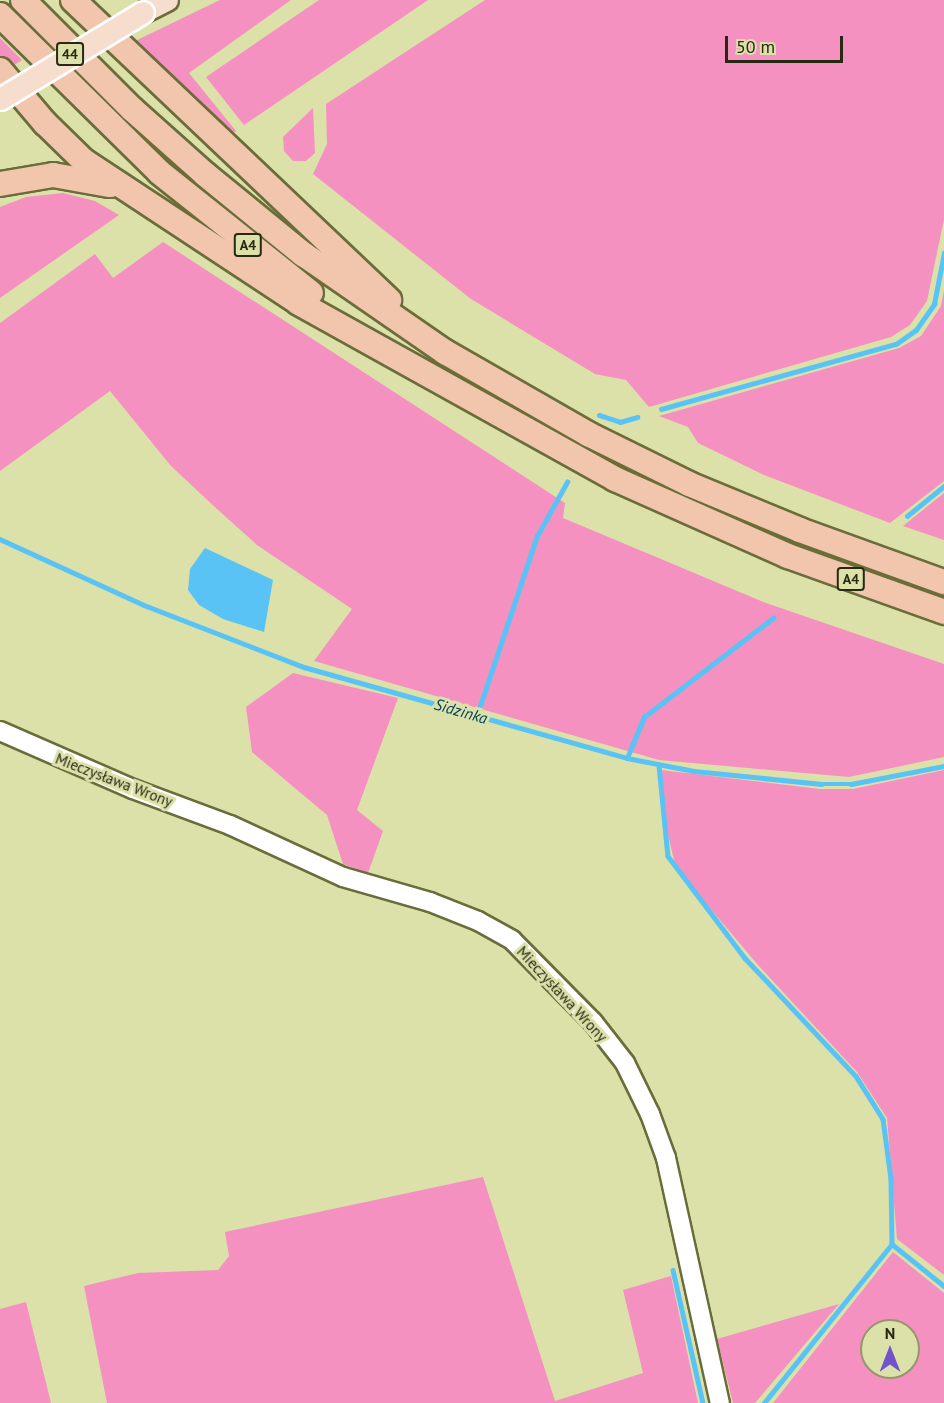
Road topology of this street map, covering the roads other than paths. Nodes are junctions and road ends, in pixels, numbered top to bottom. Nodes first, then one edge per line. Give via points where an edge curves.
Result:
1 (24, 0) edge
2 (73, 0) edge
3 (167, 0) edge
4 (0, 15) edge
5 (0, 69) edge
6 (0, 99) edge
7 (0, 184) edge
8 (127, 190) junction
9 (445, 352) junction
10 (445, 384) junction
11 (944, 582) edge
12 (944, 612) edge
13 (0, 731) edge
14 (720, 1403) edge

1 - 9 highway, A4 via 132,109 206,175 336,278
2 - 9 highway
3 - 6 main road, 44, bridge
4 - 10 highway, A4 via 159,172 288,277
5 - 8 highway via 63,141
7 - 8 highway via 53,175
8 - 10 highway via 299,303
9 - 11 highway, A4 via 588,434 679,479 800,530
10 - 12 highway, A4 via 615,479 705,521
13 - 14 street, Mieczysława Wrony via 133,789 230,825 343,877 430,902 512,940 593,1022 625,1063 650,1114 666,1158

